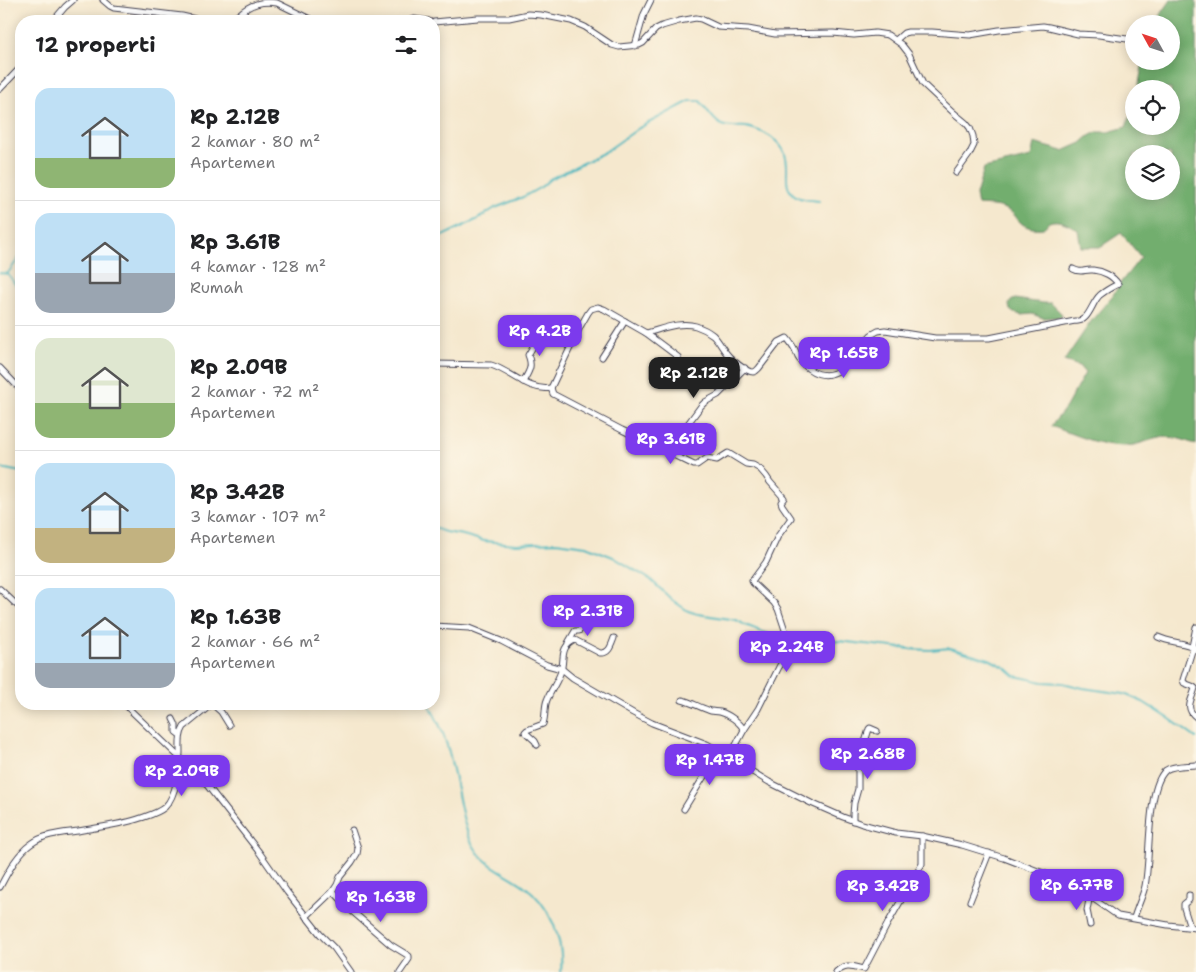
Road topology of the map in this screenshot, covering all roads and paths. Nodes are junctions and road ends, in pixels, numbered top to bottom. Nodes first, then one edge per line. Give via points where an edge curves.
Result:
1 (73, 0) edge
2 (103, 0) edge
3 (651, 0) edge
4 (57, 15) edge
5 (174, 15) edge
6 (238, 15) edge
7 (301, 15) edge
8 (440, 21) edge
9 (1125, 39) edge
10 (896, 40) junction
11 (635, 46) junction
12 (15, 73) edge
13 (0, 89) edge
14 (956, 173) dead end
15 (1073, 269) dead end
16 (625, 321) junction
17 (546, 325) dead end
18 (646, 333) junction
19 (602, 357) dead end
20 (678, 357) dead end
21 (440, 364) edge
22 (0, 368) edge
23 (745, 368) junction
24 (523, 382) junction
25 (15, 384) edge
26 (550, 388) junction
27 (667, 452) junction
28 (0, 589) edge
29 (15, 603) edge
30 (584, 611) dead end
31 (440, 626) edge
32 (1196, 627) edge
33 (614, 638) dead end
34 (1158, 638) dead end
35 (1194, 648) edge
36 (564, 650) junction
37 (562, 669) junction
38 (1195, 686) edge
39 (682, 700) dead end
40 (131, 710) edge
41 (205, 710) edge
42 (219, 710) edge
43 (1196, 717) edge
44 (173, 719) dead end
45 (229, 725) dead end
46 (744, 730) junction
47 (878, 731) dead end
48 (180, 735) junction
49 (537, 745) dead end
50 (719, 752) junction
51 (180, 758) junction
52 (729, 758) junction
53 (1196, 765) edge
54 (684, 808) dead end
55 (853, 821) junction
56 (352, 830) dead end
57 (922, 836) junction
58 (988, 853) junction
59 (0, 887) edge
60 (333, 891) junction
61 (1189, 895) dead end
62 (1090, 896) junction
63 (970, 901) dead end
64 (306, 916) junction
65 (1134, 918) junction
66 (1090, 925) dead end
67 (1193, 927) edge
68 (863, 971) edge
69 (351, 972) edge
70 (400, 972) edge
71 (836, 972) edge

1 - 4 street
2 - 5 street via 114,8
3 - 11 street
6 - 7 street via 261,2 270,2
8 - 11 street via 541,15 577,23 612,45
9 - 10 street via 1042,26 970,35 908,32
10 - 11 street via 875,33 775,34 718,27 696,18 662,26
10 - 14 street via 909,54 923,84 970,128 974,145
12 - 13 street
15 - 23 street via 1110,275 1118,284 1098,296 1080,322 989,338 935,338 878,331 871,334 841,369 829,375 805,367 787,338 778,342 756,371
16 - 18 street
16 - 19 street
16 - 26 street via 598,307 588,312
17 - 24 street via 528,355 531,363
18 - 20 street
18 - 23 street via 682,324 697,326 713,336 726,353
21 - 24 street via 491,365
22 - 25 street
23 - 27 street via 718,395 701,406
24 - 26 street via 543,390
26 - 27 street via 554,394
27 - 46 street via 697,466 706,458 717,460 728,453 760,469 783,495 781,504 791,518 752,583 778,609 792,654 781,664
28 - 29 street
30 - 36 street via 580,630 574,631
31 - 37 street via 481,632
32 - 35 street
33 - 36 street via 609,650 603,654 575,640
34 - 35 street
35 - 38 street via 1183,680
36 - 37 street
37 - 49 street via 546,701 543,724 525,732
37 - 50 street via 633,713
38 - 43 street via 1189,708
39 - 46 street via 728,715
40 - 51 street
41 - 48 street via 184,727
42 - 45 street
44 - 48 street
46 - 52 street
47 - 55 street via 869,728 858,765
48 - 51 street
50 - 52 street
50 - 54 street
51 - 59 street via 175,789 166,806 129,822 41,838 23,850
51 - 64 street via 219,800
52 - 55 street via 804,800
53 - 65 street via 1166,770 1157,785 1145,886
55 - 57 street via 896,833
56 - 60 street via 358,850
57 - 58 street
57 - 68 street via 922,864
58 - 62 street via 1072,884
58 - 63 street
60 - 64 street
60 - 70 street via 393,947 409,956
61 - 67 street via 1184,904
62 - 65 street via 1118,916
62 - 66 street via 1087,910
64 - 69 street
65 - 67 street
68 - 71 street via 846,966

